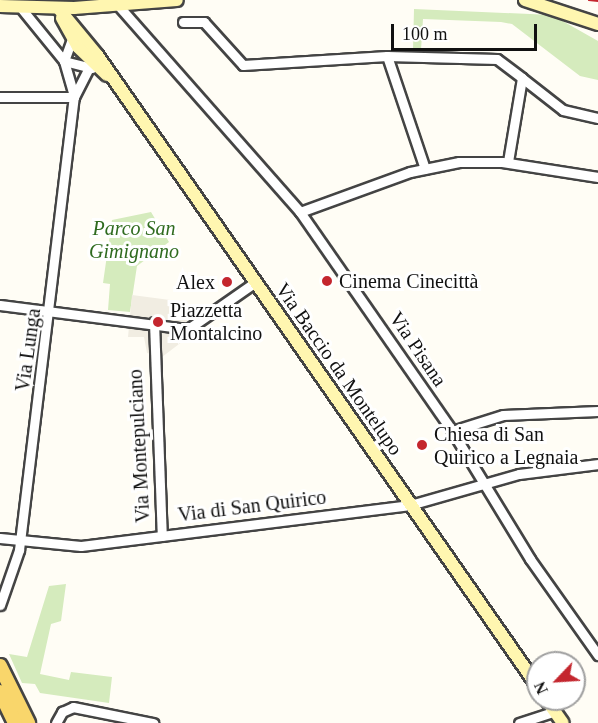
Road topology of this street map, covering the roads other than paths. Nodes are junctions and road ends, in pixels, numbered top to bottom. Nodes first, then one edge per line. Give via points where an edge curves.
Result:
1 (177, 0) edge
2 (525, 0) edge
3 (577, 0) edge
4 (115, 1) edge
5 (0, 6) edge
6 (57, 6) edge
7 (91, 6) junction
8 (21, 8) junction
9 (183, 22) dead end
10 (594, 23) edge
11 (77, 38) junction
12 (387, 56) junction
13 (64, 61) junction
14 (98, 71) junction
15 (522, 78) junction
16 (0, 97) edge
17 (74, 97) junction
18 (598, 118) edge
19 (508, 162) junction
20 (426, 169) junction
21 (598, 177) edge
22 (300, 213) junction
23 (254, 283) junction
24 (0, 305) edge
25 (52, 311) junction
26 (154, 322) junction
27 (598, 411) edge
28 (452, 431) junction
29 (598, 464) edge
30 (487, 484) junction
31 (410, 506) junction
32 (162, 536) junction
33 (0, 538) edge
34 (20, 541) junction
35 (0, 605) edge
36 (598, 655) edge
37 (0, 666) edge
38 (526, 670) edge
39 (0, 692) edge
40 (555, 711) joint
41 (15, 723) edge
42 (28, 723) edge
43 (56, 723) edge
44 (153, 723) edge
45 (519, 723) edge
46 (563, 723) edge

1 - 4 street
2 - 10 street
3 - 10 street
4 - 7 street
4 - 22 street, Via Pisana
5 - 8 street
6 - 7 street
6 - 8 street
6 - 11 street, Via Baccio da Montelupo
7 - 11 street
8 - 13 street
9 - 12 street via 204,22 243,66
11 - 13 street
11 - 14 street, Via Baccio da Montelupo
12 - 15 street via 485,55
12 - 20 street
13 - 14 street
13 - 17 street, Via Lunga
14 - 17 street, Via Lunga
14 - 23 street, Via Baccio da Montelupo
15 - 18 street via 563,110
15 - 19 street
16 - 17 street
17 - 25 street, Via Lunga
19 - 20 street
19 - 21 street
20 - 22 street
22 - 28 street, Via Pisana
23 - 26 street via 188,329
23 - 31 street, Via Baccio da Montelupo
24 - 25 street
25 - 26 street
25 - 34 street, Via Lunga
26 - 32 street, Via Montepulciano
27 - 28 street via 503,414
28 - 30 street, Via Pisana
29 - 30 street, Via di San Quirico via 531,471
30 - 31 street, Via di San Quirico
30 - 36 street, Via Pisana via 530,559
31 - 32 street, Via di San Quirico
31 - 38 street, Via Baccio da Montelupo
32 - 34 street, Via di San Quirico via 73,547
33 - 34 street, Via di San Quirico
34 - 35 street, Via Lunga
37 - 42 main road
39 - 41 main road
40 - 45 street
40 - 46 street
43 - 44 street via 67,709

